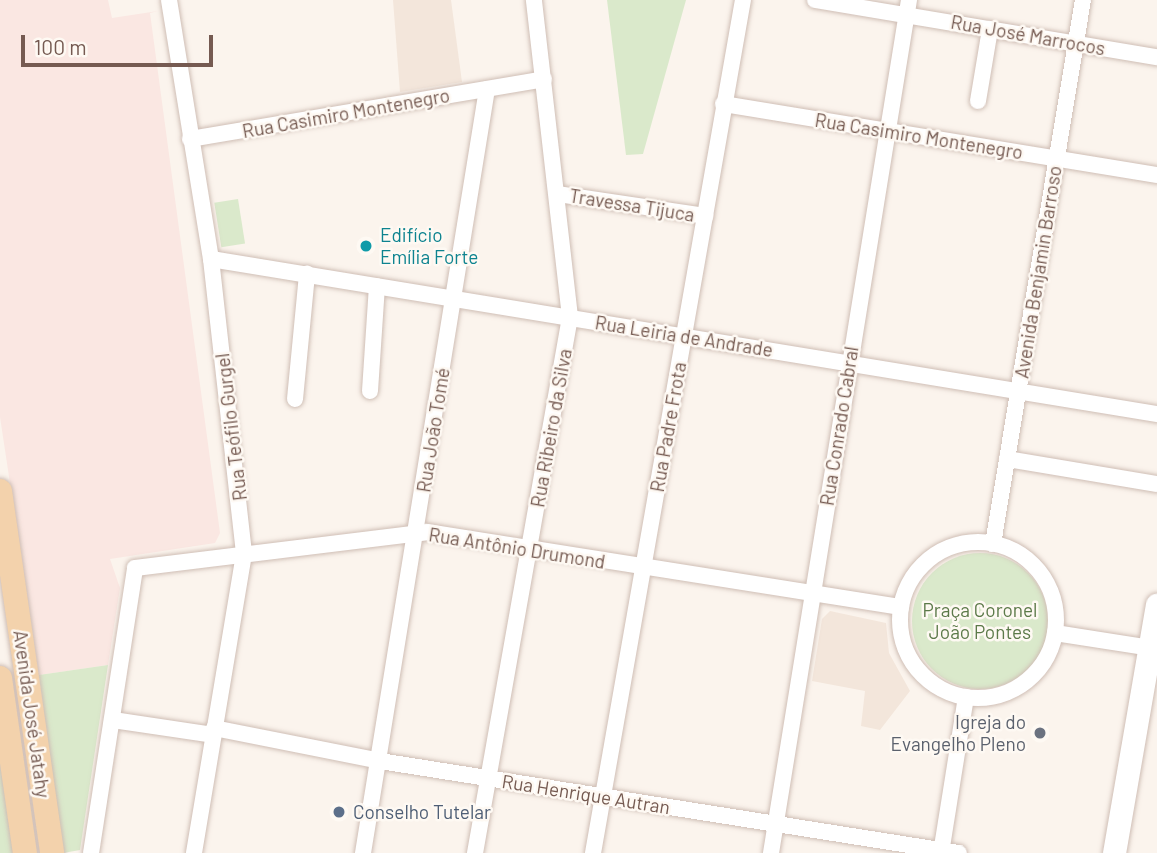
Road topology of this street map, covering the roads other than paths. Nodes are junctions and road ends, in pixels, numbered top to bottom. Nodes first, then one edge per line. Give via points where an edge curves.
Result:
1 (169, 0) edge
2 (534, 0) edge
3 (743, 0) edge
4 (815, 0) edge
5 (1083, 0) edge
6 (908, 7) edge
7 (990, 29) junction
8 (1076, 44) junction
9 (1157, 57) edge
10 (544, 79) junction
11 (487, 89) junction
12 (978, 101) dead end
13 (723, 104) junction
14 (886, 132) junction
15 (190, 139) junction
16 (1056, 158) junction
17 (1157, 175) edge
18 (558, 194) junction
19 (705, 216) junction
20 (211, 259) junction
21 (307, 274) junction
22 (377, 286) junction
23 (455, 297) junction
24 (570, 317) junction
25 (684, 336) junction
26 (849, 363) junction
27 (1018, 389) junction
28 (370, 391) dead end
29 (295, 399) dead end
30 (1157, 414) edge
31 (1007, 459) junction
32 (1157, 484) edge
33 (0, 491) edge
34 (416, 534) junction
35 (993, 544) junction
36 (529, 547) junction
37 (244, 554) junction
38 (643, 568) junction
39 (813, 596) junction
40 (1157, 605) edge
41 (901, 607) junction
42 (1055, 633) junction
43 (1154, 649) edge
44 (0, 678) edge
45 (966, 697) junction
46 (113, 720) junction
47 (214, 731) junction
48 (380, 761) junction
49 (489, 778) junction
50 (603, 796) junction
51 (776, 826) junction
52 (942, 852) edge
53 (26, 853) edge
54 (52, 853) edge
55 (91, 853) edge
56 (194, 853) edge
57 (363, 853) edge
58 (475, 853) edge
59 (593, 853) edge
60 (771, 853) edge
61 (959, 853) edge
62 (1114, 853) edge

1 - 15 street, Rua Teófilo Gurgel
2 - 10 street, Rua Ribeiro da Silva
3 - 13 street, Rua Padre Frota
4 - 6 street, Rua José Marrocos
5 - 8 street, Avenida Benjamin Barroso
6 - 7 street, Rua José Marrocos
6 - 14 street, Rua Conrado Cabral
7 - 8 street, Rua José Marrocos
7 - 12 street
8 - 9 street, Rua José Marrocos
8 - 16 street, Avenida Benjamin Barroso
10 - 11 street, Rua Casimiro Montenegro
10 - 18 street, Rua Ribeiro da Silva
11 - 15 street, Rua Casimiro Montenegro
11 - 23 street, Rua João Tomé
13 - 14 street, Rua Casimiro Montenegro
13 - 19 street, Rua Padre Frota
14 - 16 street, Rua Casimiro Montenegro
14 - 26 street, Rua Conrado Cabral
15 - 20 street, Rua Teófilo Gurgel
16 - 17 street, Rua Casimiro Montenegro
16 - 27 street, Avenida Benjamin Barroso
18 - 19 street, Travessa Tijuca
18 - 24 street, Rua Ribeiro da Silva
19 - 25 street, Rua Padre Frota
20 - 21 street, Rua Leiria de Andrade
20 - 37 street, Rua Teófilo Gurgel
21 - 22 street, Rua Leiria de Andrade
21 - 29 street
22 - 23 street, Rua Leiria de Andrade
22 - 28 street
23 - 24 street, Rua Leiria de Andrade
23 - 34 street, Rua João Tomé
24 - 25 street, Rua Leiria de Andrade
24 - 36 street, Rua Ribeiro da Silva
25 - 26 street, Rua Leiria de Andrade
25 - 38 street, Rua Padre Frota
26 - 27 street, Rua Leiria de Andrade
26 - 39 street, Rua Conrado Cabral
27 - 30 street, Rua Leiria de Andrade
27 - 31 street, Avenida Benjamin Barroso
31 - 32 street
31 - 35 street, Avenida Benjamin Barroso
33 - 54 main road, Avenida José Jatahy
34 - 36 street, Rua Antônio Drumond
34 - 37 street, Rua Antônio Drumond
34 - 48 street, Rua João Tomé
35 - 41 street via 958,545 941,551 914,574
35 - 42 street via 1016,552 1035,567 1049,587
36 - 38 street, Rua Antônio Drumond
36 - 49 street, Rua Ribeiro da Silva
37 - 46 street, Rua Antônio Drumond via 133,569
37 - 47 street, Rua Teófilo Gurgel
38 - 39 street, Rua Antônio Drumond
38 - 50 street, Rua Padre Frota
39 - 41 street, Rua Antônio Drumond
39 - 51 street, Rua Conrado Cabral
40 - 43 street
41 - 45 street via 900,631 915,665 942,689
42 - 43 street
42 - 45 street via 1050,651 1030,678 1000,695
43 - 62 street
44 - 53 main road, Avenida José Jatahy
45 - 52 street
46 - 47 street, Rua Henrique Autran
46 - 55 street
47 - 48 street, Rua Henrique Autran
47 - 56 street, Rua Teófilo Gurgel
48 - 49 street, Rua Henrique Autran
48 - 57 street, Rua João Tomé
49 - 50 street, Rua Henrique Autran
49 - 58 street, Rua Ribeiro da Silva
50 - 51 street, Rua Henrique Autran
50 - 59 street, Rua Padre Frota
51 - 52 street, Rua Henrique Autran
51 - 60 street, Rua Conrado Cabral
52 - 61 street, Rua Henrique Autran

